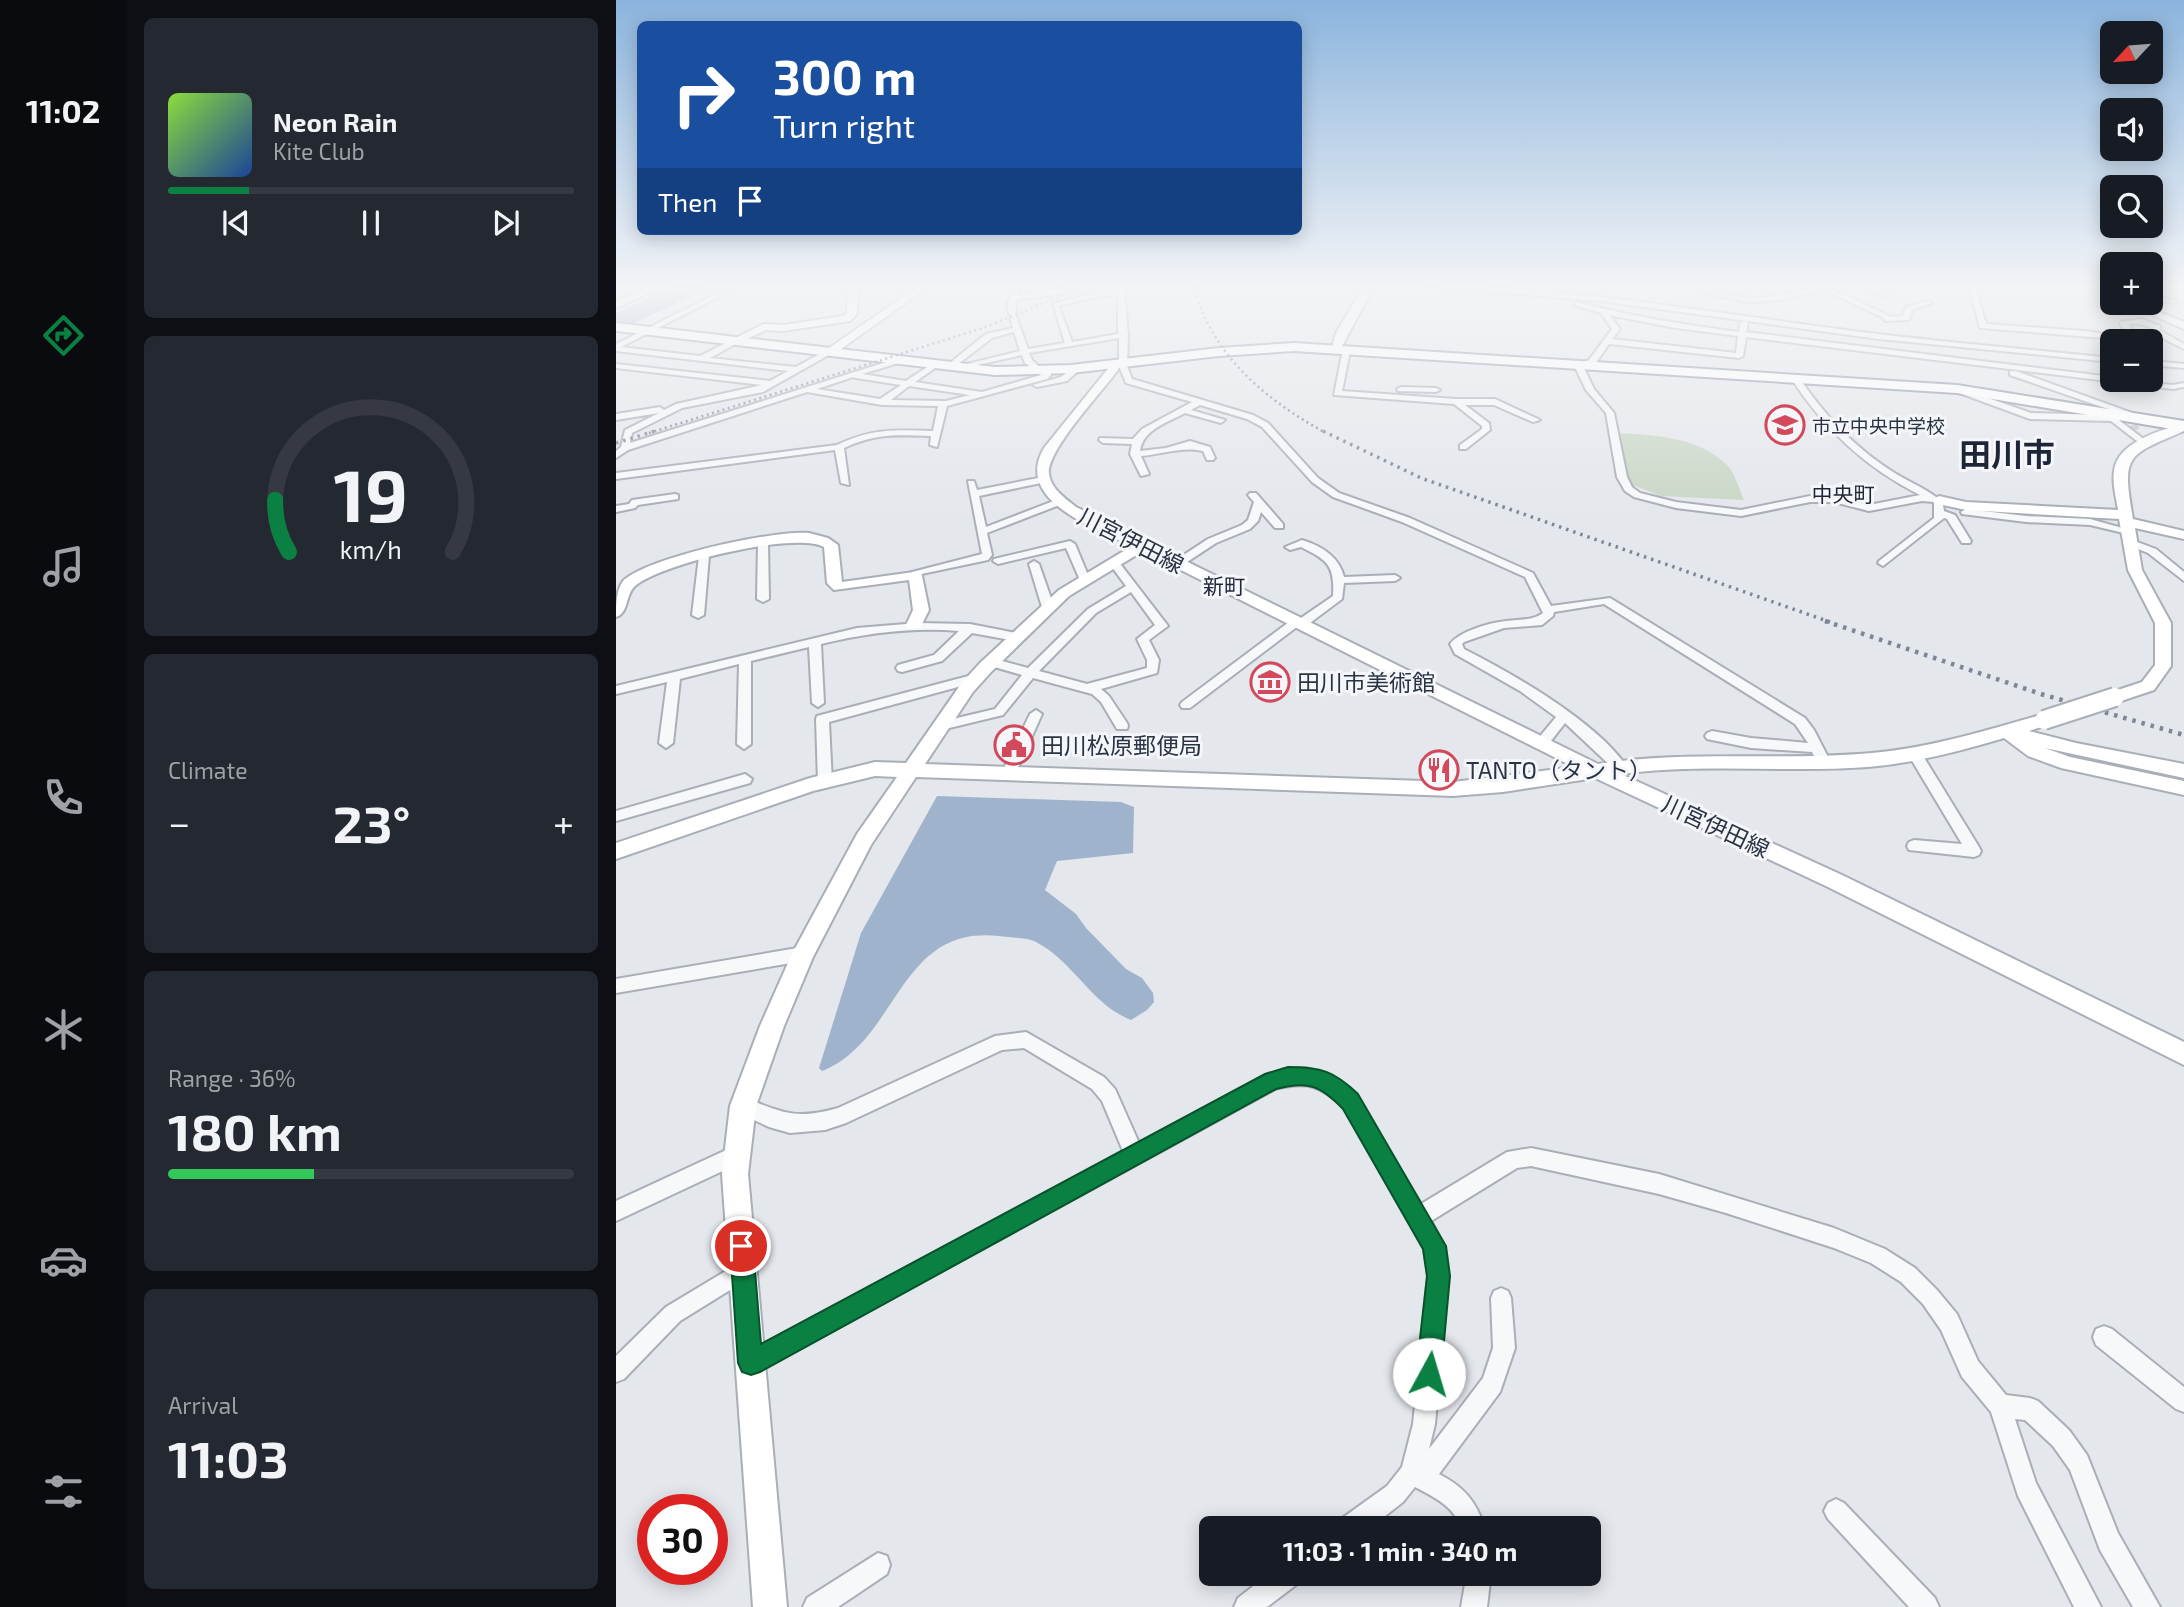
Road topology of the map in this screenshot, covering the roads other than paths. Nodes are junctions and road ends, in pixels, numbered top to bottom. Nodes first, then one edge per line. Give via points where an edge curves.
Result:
1 (697, 361) edge
2 (718, 361) edge
3 (814, 361) edge
4 (896, 361) edge
5 (907, 361) edge
6 (955, 361) edge
7 (975, 361) edge
8 (1028, 361) edge
9 (1120, 361) edge
10 (1158, 361) edge
11 (1339, 361) edge
12 (1514, 361) edge
13 (1593, 361) edge
14 (1709, 361) edge
15 (1963, 361) edge
16 (2005, 361) edge
17 (2163, 363) edge
18 (1578, 365) junction
19 (616, 366) edge
20 (948, 366) junction
21 (1119, 366) junction
22 (2184, 366) edge
23 (2009, 367) junction
24 (797, 370) junction
25 (1074, 371) junction
26 (675, 373) junction
27 (1045, 373) junction
28 (1713, 373) junction
29 (851, 375) junction
30 (1795, 378) junction
31 (908, 383) junction
32 (773, 384) junction
33 (2184, 385) edge
34 (1027, 387) dead end
35 (1337, 389) junction
36 (806, 390) junction
37 (1436, 390) dead end
38 (982, 394) junction
39 (882, 402) junction
40 (1199, 402) junction
41 (1456, 402) junction
42 (943, 404) junction
43 (679, 407) junction
44 (1183, 410) junction
45 (2132, 414) dead end
46 (2110, 416) junction
47 (616, 417) edge
48 (1221, 420) dead end
49 (1536, 420) dead end
50 (2184, 426) edge
51 (937, 433) junction
52 (2138, 436) junction
53 (1103, 440) dead end
54 (1136, 442) junction
55 (934, 445) dead end
56 (839, 447) junction
57 (1463, 447) dead end
58 (625, 448) junction
59 (1135, 454) junction
60 (616, 455) edge
61 (1210, 457) dead end
62 (1143, 474) dead end
63 (616, 476) edge
64 (1043, 480) junction
65 (846, 483) dead end
66 (676, 497) dead end
67 (1059, 502) junction
68 (1940, 507) junction
69 (616, 509) edge
70 (1966, 512) dead end
71 (1279, 526) dead end
72 (2128, 528) junction
73 (982, 532) junction
74 (2184, 535) edge
75 (1966, 541) dead end
76 (763, 543) junction
77 (1140, 547) junction
78 (1290, 547) dead end
79 (704, 556) junction
80 (998, 561) dead end
81 (1114, 563) junction
82 (1883, 563) dead end
83 (1034, 564) dead end
84 (1177, 564) junction
85 (916, 574) junction
86 (1395, 578) dead end
87 (2184, 578) edge
88 (1085, 580) junction
89 (1339, 580) junction
90 (1132, 587) junction
91 (763, 599) dead end
92 (1048, 607) junction
93 (1548, 610) junction
94 (616, 612) edge
95 (698, 615) dead end
96 (1299, 622) junction
97 (914, 625) junction
98 (970, 628) junction
99 (1016, 637) junction
100 (815, 642) junction
101 (745, 659) junction
102 (991, 662) junction
103 (902, 668) dead end
104 (1031, 673) junction
105 (674, 676) junction
106 (976, 678) junction
107 (1090, 688) junction
108 (616, 690) edge
109 (818, 703) dead end
110 (1186, 705) dead end
111 (1036, 715) dead end
112 (1564, 716) junction
113 (941, 726) junction
114 (1122, 726) dead end
115 (2007, 731) junction
116 (1712, 736) dead end
117 (1542, 743) junction
118 (666, 744) dead end
119 (744, 744) dead end
120 (1820, 754) junction
121 (1915, 754) junction
122 (1620, 767) junction
123 (912, 768) junction
124 (1593, 769) junction
125 (2184, 771) edge
126 (1009, 772) junction
127 (745, 779) dead end
128 (825, 782) junction
129 (2184, 788) edge
130 (616, 816) edge
131 (1914, 846) dead end
132 (616, 851) edge
133 (803, 954) junction
134 (616, 986) edge
135 (2184, 1054) edge
136 (743, 1106) junction
137 (737, 1154) junction
138 (1134, 1155) junction
139 (616, 1211) edge
140 (1418, 1218) junction
141 (744, 1270) junction
142 (1501, 1298) dead end
143 (2104, 1337) dead end
144 (751, 1363) junction
145 (616, 1371) edge
146 (2184, 1401) edge
147 (2000, 1406) junction
148 (1417, 1475) junction
149 (1836, 1511) dead end
150 (1366, 1516) edge
151 (1470, 1516) edge
152 (878, 1565) dead end
153 (1274, 1586) edge
154 (1477, 1586) edge
155 (770, 1607) edge
156 (816, 1607) edge
157 (1247, 1607) edge
158 (1474, 1607) edge
159 (1926, 1607) edge
160 (2088, 1607) edge
161 (2147, 1607) edge

1 - 26 street
2 - 24 street
3 - 24 street
4 - 29 street
5 - 20 highway
6 - 20 street
7 - 20 street
8 - 27 street
9 - 21 street
10 - 21 highway
11 - 35 street
12 - 18 highway
13 - 18 street
14 - 28 street
15 - 23 street
16 - 23 street
17 - 22 street
18 - 28 highway
18 - 68 street via 1590,390 1610,413 1622,477 1637,495 1741,513 1810,499 1834,499 1868,508 1922,498
19 - 26 street
20 - 27 highway
20 - 31 street
21 - 25 highway
21 - 40 street via 1129,382
21 - 64 street via 1045,455
23 - 33 street
23 - 45 street via 2014,374
24 - 32 street
25 - 27 highway
25 - 34 street via 1064,379
26 - 32 street
27 - 38 street
28 - 30 highway
29 - 31 street
29 - 36 street
30 - 46 highway via 1957,389
30 - 68 street via 1807,399 1867,460
31 - 38 street
31 - 39 street
32 - 43 street via 740,396
35 - 37 street
35 - 41 street via 1337,393
36 - 39 street
36 - 58 street
38 - 42 street
39 - 42 street
40 - 44 street
40 - 93 street via 1265,425 1315,480 1336,495 1406,520 1529,575
41 - 49 street via 1495,402
41 - 57 street via 1486,425 1486,430
42 - 51 street
43 - 47 street
43 - 58 street via 628,432
44 - 48 street
44 - 54 street via 1145,430
46 - 50 highway
46 - 52 street
50 - 52 street
51 - 55 street
51 - 56 street via 888,432
52 - 72 street via 2122,464 2120,482
53 - 54 street
54 - 59 street
56 - 63 street
56 - 65 street
58 - 60 street
59 - 61 street via 1194,443 1207,449
59 - 62 street
64 - 67 street, 川宮伊田線
64 - 73 street via 973,488
66 - 69 street
67 - 73 street
67 - 77 street, 川宮伊田線
68 - 72 street via 1966,506
68 - 75 street
68 - 82 street via 1939,519
70 - 72 street
71 - 84 street via 1256,499 1253,521 1247,527 1212,541
72 - 74 street
72 - 87 street
72 - 115 street, bridge via 2135,570 2163,623 2163,666 2148,686
73 - 85 street via 984,558
76 - 79 street
76 - 85 street via 798,537 825,540 831,545 839,587
76 - 91 street
77 - 81 street
77 - 84 street, 川宮伊田線
78 - 89 street via 1302,543 1331,559
79 - 94 street via 646,573 629,584
79 - 95 street
80 - 88 street via 1070,544
81 - 88 street
81 - 90 street
83 - 92 street
84 - 96 street, 川宮伊田線
85 - 97 street via 921,610
86 - 89 street
88 - 92 street
89 - 96 street via 1338,597
90 - 104 street via 1092,611
90 - 107 street via 1163,626 1143,639 1153,670
92 - 99 street
93 - 112 street via 1546,618 1538,622 1503,625 1456,644
93 - 120 street via 1606,600 1800,721
96 - 110 street
96 - 117 street, 川宮伊田線
97 - 98 street
97 - 100 street
98 - 99 street
98 - 103 street via 939,658
99 - 102 street
100 - 101 street
100 - 109 street
101 - 105 street
101 - 119 street
102 - 104 street
102 - 106 street
104 - 107 street
104 - 113 street via 999,712
105 - 108 street
105 - 118 street
106 - 113 street
106 - 128 street via 822,719
107 - 114 street via 1105,699
111 - 126 street
112 - 117 street
112 - 122 street via 1598,742
113 - 123 street
115 - 121 street
115 - 125 street
115 - 129 street via 2034,751 2068,763
116 - 120 street
117 - 124 street, 川宮伊田線
120 - 121 street via 1869,760
120 - 122 street
121 - 131 street via 1974,851
122 - 124 street
123 - 126 street
123 - 128 street via 875,769
123 - 133 street via 864,840
124 - 126 street via 1497,788 1452,789
124 - 135 street, 川宮伊田線 via 1835,881
127 - 130 street
128 - 132 street
133 - 134 street
133 - 136 street
136 - 137 street
136 - 138 street via 771,1121 813,1125 840,1117 1002,1042 1027,1040 1098,1083 1109,1095
137 - 139 street
137 - 141 street
138 - 140 street via 1272,1081 1315,1076 1332,1083 1350,1101
138 - 144 street
140 - 147 street via 1514,1159 1531,1157 1726,1203 1878,1256 1908,1275 1949,1322 1970,1369
140 - 148 street via 1434,1246 1438,1276
141 - 144 street
141 - 145 street via 673,1314
142 - 148 street via 1504,1348 1492,1384
143 - 146 street
144 - 155 street
147 - 160 street via 2026,1488
147 - 161 street via 2030,1409 2061,1438 2078,1463 2109,1541
148 - 150 street
148 - 151 street via 1447,1490
149 - 159 street
152 - 156 street
153 - 157 street
154 - 158 street

